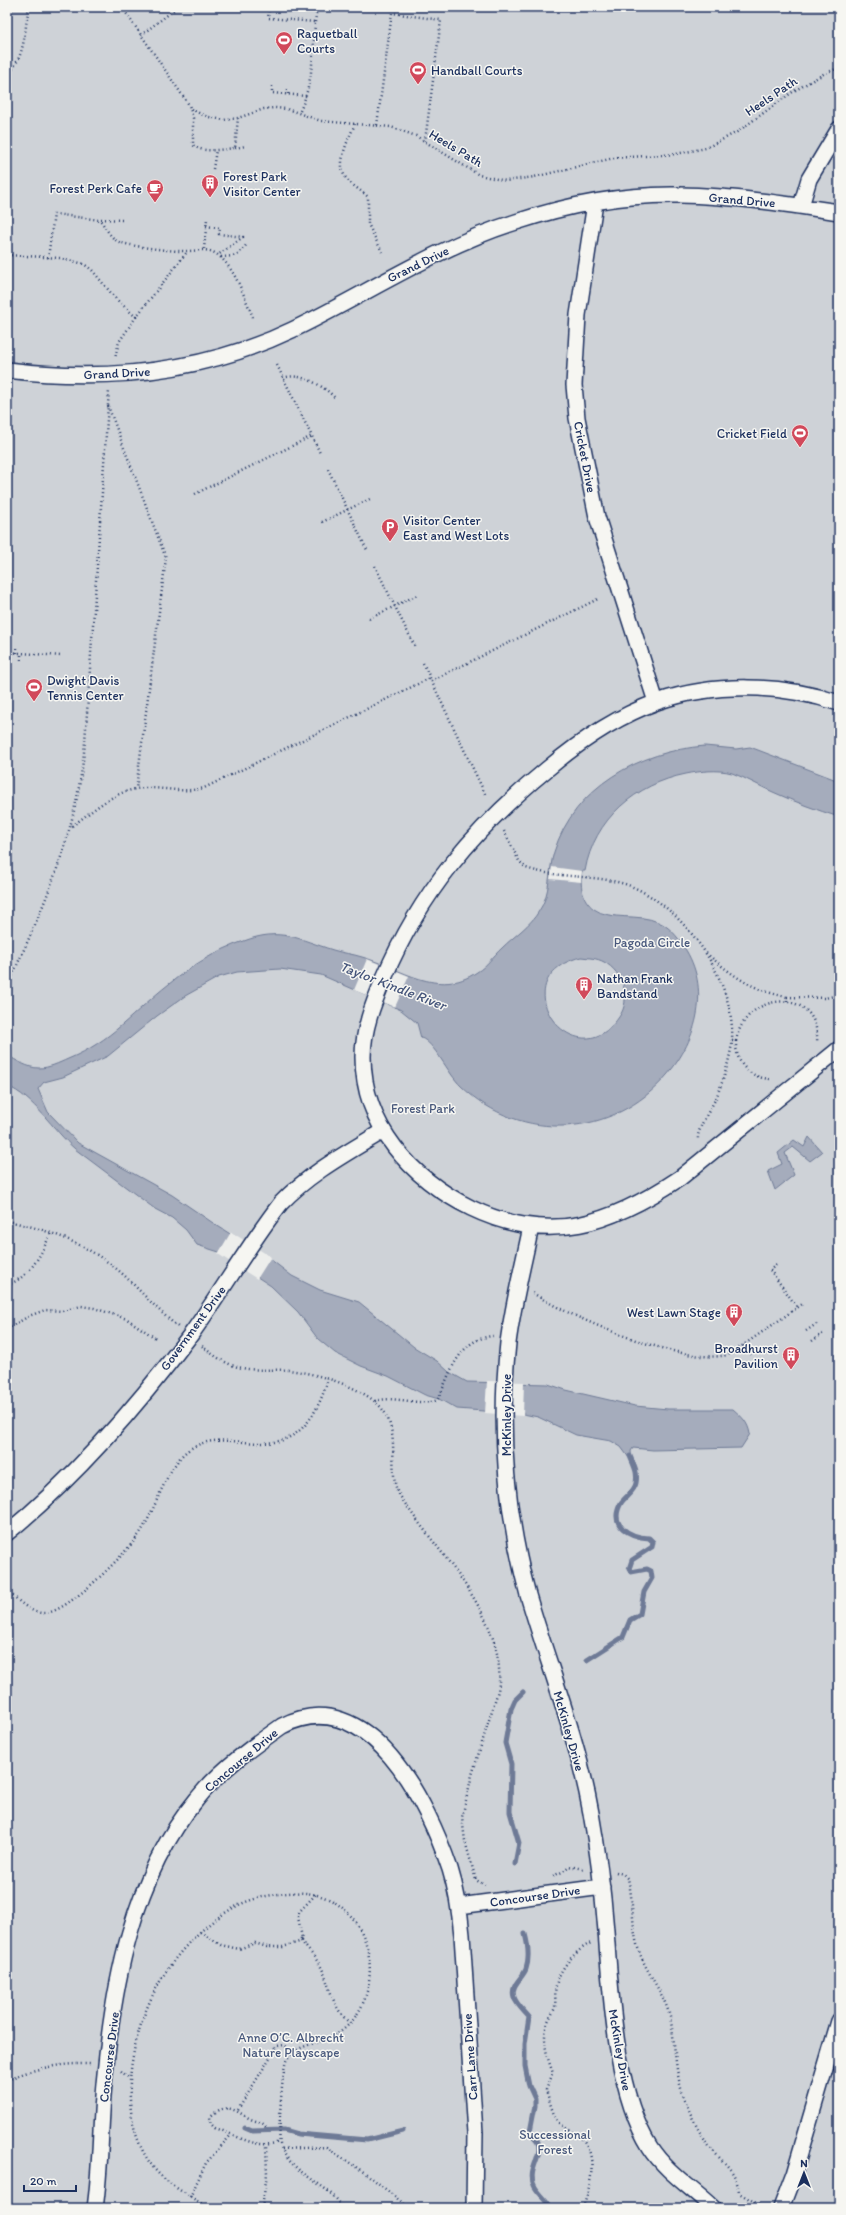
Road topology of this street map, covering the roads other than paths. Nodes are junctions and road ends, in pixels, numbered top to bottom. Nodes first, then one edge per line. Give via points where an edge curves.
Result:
1 (839, 129) edge
2 (595, 202) junction
3 (801, 206) junction
4 (839, 212) edge
5 (7, 370) edge
6 (656, 702) junction
7 (839, 703) edge
8 (839, 1049) edge
9 (383, 1131) junction
10 (531, 1227) junction
11 (7, 1533) edge
12 (602, 1887) junction
13 (459, 1906) junction
14 (839, 2021) edge
15 (95, 2208) edge
16 (474, 2208) edge
17 (713, 2208) edge
18 (781, 2208) edge

1 - 3 street via 809,179
2 - 3 street, Grand Drive via 676,195 735,198
2 - 5 street, Grand Drive via 514,222 468,239 291,330 228,355 134,374 69,375
2 - 6 street, Cricket Drive via 578,315 574,386 577,418 597,517
3 - 4 street, Grand Drive
6 - 7 street via 692,693 758,689 809,695
6 - 9 street via 630,713 588,737 539,775 496,814 471,838 408,927 375,999 364,1038 364,1071 371,1102
8 - 10 street via 657,1194 612,1217 589,1224 552,1228
9 - 10 street via 414,1170 434,1188 484,1214
9 - 11 street, Government Drive via 319,1170 281,1203 193,1332 130,1410 56,1489
10 - 12 street, McKinley Drive via 512,1318 504,1418 506,1465 517,1548 528,1594 574,1742 591,1811
12 - 13 street, Concourse Drive
12 - 17 street, McKinley Drive via 615,2030 630,2104 640,2131 651,2150 666,2167
13 - 15 street, Concourse Drive via 442,1847 417,1796 396,1762 382,1745 362,1729 334,1718 294,1719 248,1752 212,1783 184,1816 161,1852 141,1897 126,1949 112,2019 104,2084
13 - 16 street, Carr Lane Drive via 473,2099 476,2168
14 - 18 street via 800,2154

